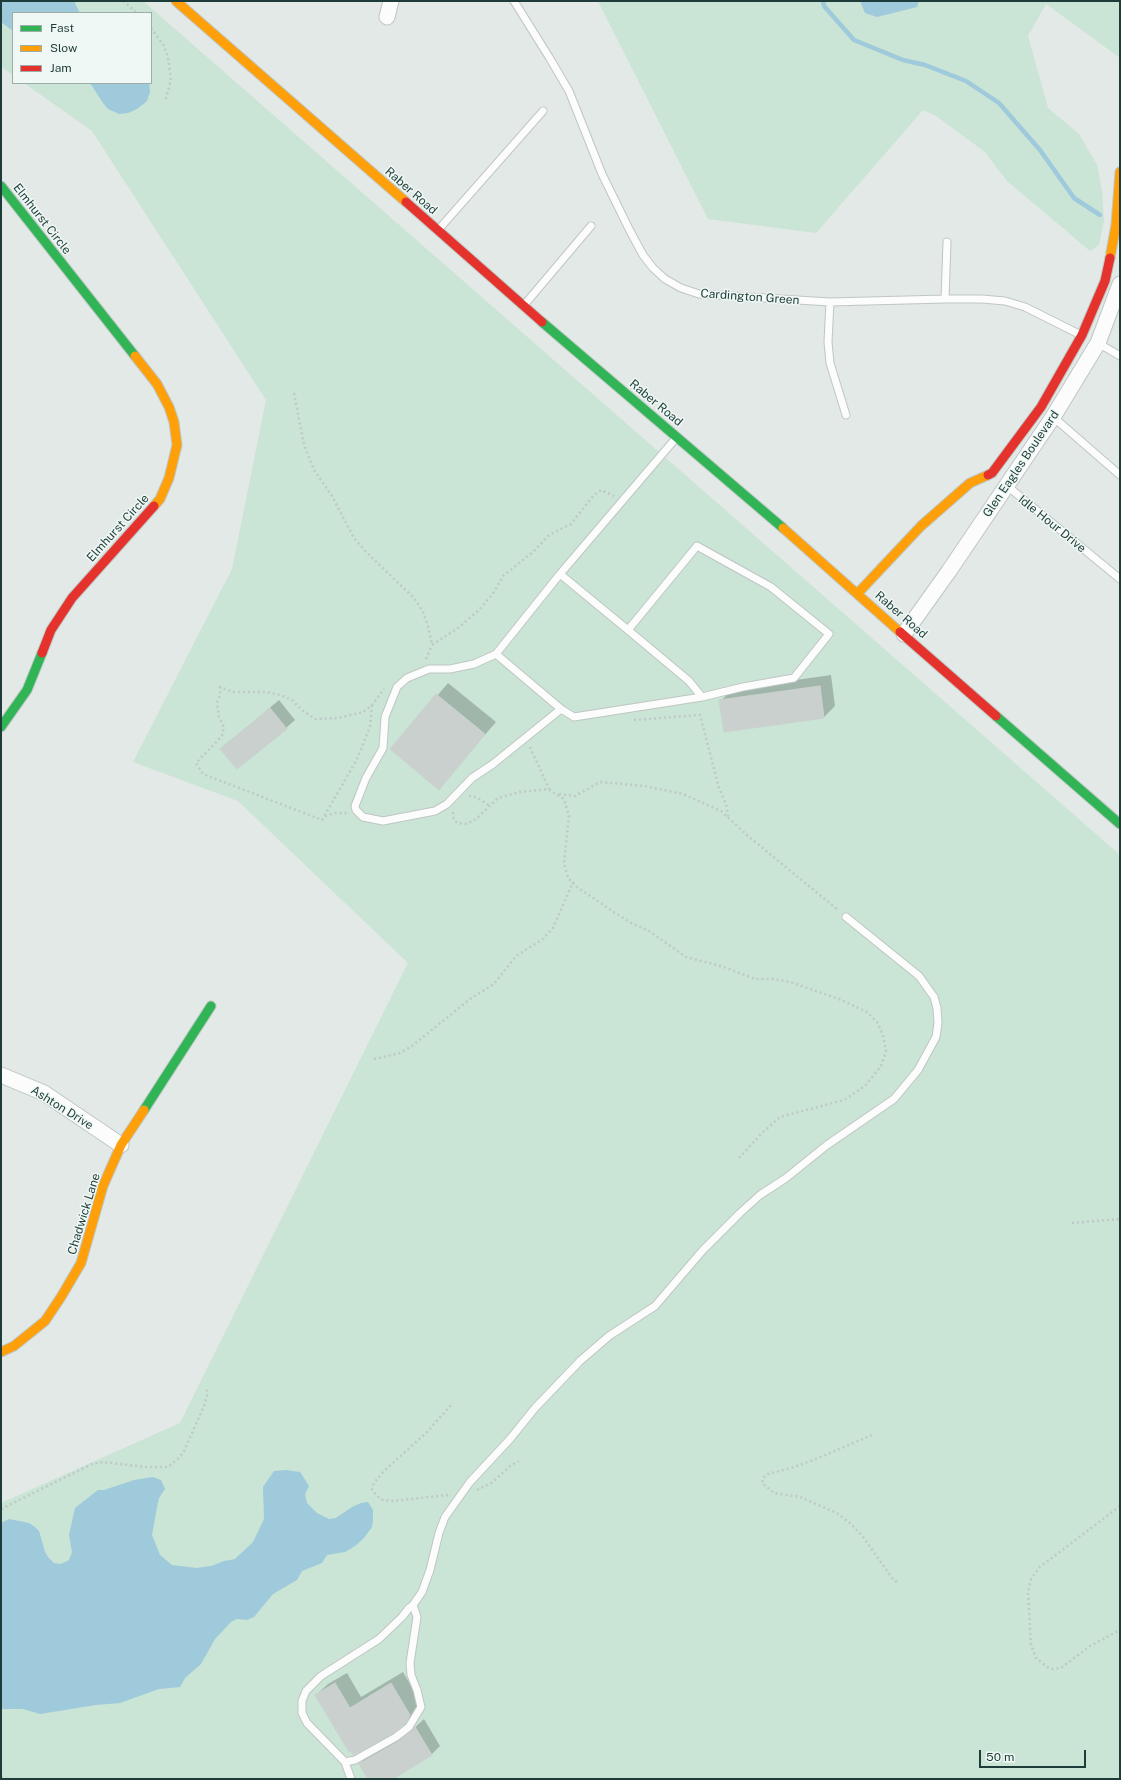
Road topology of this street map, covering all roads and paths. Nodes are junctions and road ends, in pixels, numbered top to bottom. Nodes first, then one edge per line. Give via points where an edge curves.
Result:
1 (123, 1) edge
2 (176, 1) edge
3 (391, 1) edge
4 (514, 1) edge
5 (136, 12) edge
6 (387, 17) dead end
7 (152, 29) edge
8 (165, 102) dead end
9 (543, 111) dead end
10 (1120, 172) edge
11 (1, 186) edge
12 (591, 226) dead end
13 (438, 230) junction
14 (947, 242) dead end
15 (1120, 284) edge
16 (945, 299) junction
17 (830, 302) junction
18 (524, 306) junction
19 (1090, 339) junction
20 (1120, 356) edge
21 (294, 393) dead end
22 (1047, 412) junction
23 (846, 415) dead end
24 (677, 436) junction
25 (1120, 474) edge
26 (999, 479) junction
27 (621, 504) junction
28 (560, 574) junction
29 (1120, 579) edge
30 (858, 593) junction
31 (628, 630) junction
32 (904, 634) junction
33 (432, 645) junction
34 (496, 654) junction
35 (422, 662) dead end
36 (388, 684) dead end
37 (702, 697) junction
38 (372, 705) junction
39 (561, 709) junction
40 (628, 720) dead end
41 (1, 727) edge
42 (526, 737) junction
43 (548, 789) junction
44 (466, 796) dead end
45 (490, 806) junction
46 (452, 809) dead end
47 (358, 812) junction
48 (324, 816) junction
49 (728, 818) junction
50 (1120, 824) edge
51 (573, 882) junction
52 (846, 917) joint
53 (211, 1006) dead end
54 (374, 1059) dead end
55 (1, 1075) edge
56 (121, 1145) junction
57 (739, 1158) dead end
58 (1120, 1219) edge
59 (1072, 1223) dead end
60 (1, 1352) edge
61 (207, 1387) dead end
62 (453, 1403) dead end
63 (872, 1435) dead end
64 (519, 1461) dead end
65 (462, 1493) junction
66 (1120, 1506) edge
67 (1, 1509) edge
68 (899, 1584) dead end
69 (413, 1605) junction
70 (1120, 1630) edge
71 (344, 1762) junction
72 (1, 1776) edge
73 (7, 1779) edge
74 (351, 1779) edge

1 - 5 path
2 - 13 street, Raber Road
3 - 6 street
4 - 17 lane, Cardington Green via 569,91 605,181 628,229 653,268 665,279 698,294
7 - 8 path via 164,46 169,62 171,80
9 - 13 lane
10 - 19 street, Glen Eagles Boulevard via 1116,225
11 - 41 street, Elmhurst Circle via 157,384 174,422 177,445 170,478 160,499 72,598 51,630 27,690
12 - 18 lane
13 - 18 street, Raber Road
14 - 16 lane
15 - 19 street, Glen Eagles Boulevard
16 - 17 lane, Cardington Green
16 - 19 lane, Cardington Green via 982,298 1005,301 1025,307
17 - 23 lane via 830,364
18 - 24 street, Raber Road
19 - 20 lane, Cardington Green
19 - 22 street, Glen Eagles Boulevard
21 - 33 path via 304,445 314,470 332,496 354,538 414,598 423,612
22 - 25 lane
22 - 26 street, Glen Eagles Boulevard
24 - 27 lane
24 - 30 street, Raber Road
26 - 29 lane, Idle Hour Drive
26 - 30 street, Glen Eagles Boulevard via 970,483 921,526
26 - 32 street, Glen Eagles Boulevard via 949,571
27 - 28 lane
27 - 33 path via 613,494 601,490 593,496 571,524 549,535 503,576 480,610
28 - 31 lane
28 - 34 lane
30 - 32 street, Raber Road
31 - 37 lane via 689,681
31 - 37 lane via 698,546 771,587 830,634 794,678
32 - 50 street, Raber Road
33 - 35 path
34 - 39 lane
34 - 47 lane via 474,664 450,670 429,669 407,678 397,686 385,717 383,748 366,778 355,806
36 - 38 path
37 - 39 lane via 574,717
38 - 48 path via 370,727 359,755
38 - 48 path via 363,712 338,718 316,719 292,700 280,695 266,692 233,692 220,687 217,704 224,727 222,736 196,763 203,774 315,819 322,820
39 - 42 lane
40 - 49 path via 700,715
42 - 43 path
42 - 47 lane via 472,778 447,804 435,811 383,821 363,817
43 - 45 path via 520,792 498,798
43 - 49 path via 561,796 575,796 600,782 661,788 684,794 721,811
43 - 51 path via 564,799 569,816 564,863 568,878
44 - 45 path via 476,797
45 - 46 path via 476,820 466,824 457,823
47 - 48 path
49 - 52 path
51 - 54 path via 553,928 543,939 516,956 494,984 470,999 412,1046 400,1053
51 - 57 path via 612,911 649,931 686,957 756,979 790,982 839,999 866,1012 877,1022 886,1051 881,1066 865,1086 844,1100 780,1118
52 - 65 lane via 919,976 934,997 938,1023 936,1037 918,1070 894,1099 760,1195 703,1250 655,1306 609,1336 580,1361 535,1408
53 - 56 street, Chadwick Lane
55 - 56 street, Ashton Drive via 44,1093
56 - 60 street, Chadwick Lane via 103,1186 81,1263 46,1321 14,1346
58 - 59 path
61 - 67 path via 204,1406 184,1451 168,1467 146,1468 103,1462 92,1464
62 - 65 path via 425,1434 383,1472 372,1489 376,1495 392,1501
63 - 68 path via 816,1459 768,1474 763,1478 762,1484 774,1493 800,1497 837,1513 863,1537
64 - 65 path via 483,1488
65 - 69 lane via 445,1517 422,1592
66 - 70 path via 1040,1567 1031,1579 1028,1592 1031,1645 1036,1658 1047,1667 1061,1668 1090,1646
69 - 71 lane via 417,1617 410,1663 421,1707 409,1727 396,1737 354,1760
69 - 71 lane via 379,1639 321,1676 306,1691 302,1701 302,1713 307,1723
71 - 74 lane
72 - 73 path

